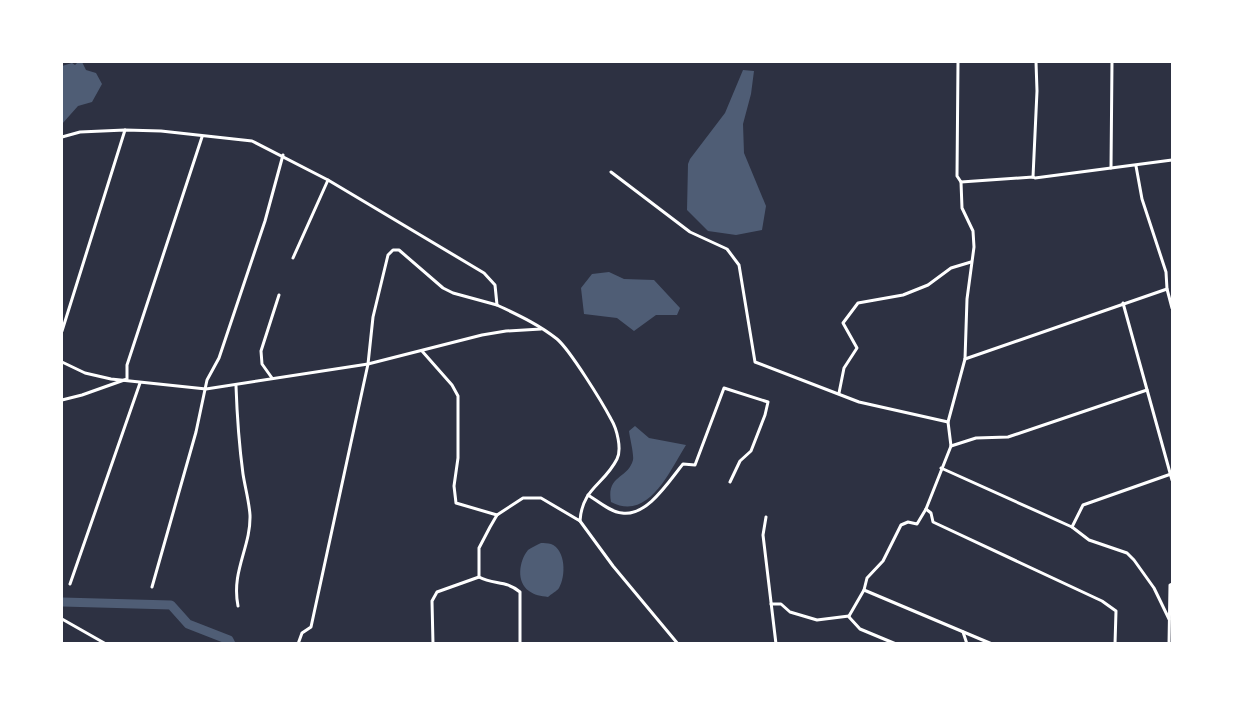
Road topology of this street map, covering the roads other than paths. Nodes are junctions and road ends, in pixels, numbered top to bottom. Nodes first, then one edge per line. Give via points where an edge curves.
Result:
1 (958, 62) edge
2 (1036, 62) edge
3 (1112, 62) edge
4 (125, 130) junction
5 (62, 137) edge
6 (202, 137) junction
7 (283, 155) junction
8 (1173, 160) edge
9 (1136, 166) junction
10 (1111, 168) junction
11 (611, 172) dead end
12 (1033, 177) junction
13 (328, 180) junction
14 (961, 182) junction
15 (293, 258) dead end
16 (971, 262) junction
17 (1167, 289) junction
18 (279, 295) dead end
19 (1123, 303) junction
20 (496, 305) junction
21 (1173, 308) edge
22 (542, 329) junction
23 (62, 331) edge
24 (422, 350) junction
25 (965, 359) junction
26 (62, 362) edge
27 (368, 364) junction
28 (272, 378) junction
29 (127, 379) junction
30 (140, 383) junction
31 (236, 385) junction
32 (206, 389) junction
33 (1147, 390) junction
34 (839, 393) junction
35 (62, 400) edge
36 (948, 422) junction
37 (951, 446) junction
38 (941, 468) junction
39 (1171, 474) junction
40 (1173, 480) edge
41 (730, 482) dead end
42 (588, 495) junction
43 (926, 509) junction
44 (497, 515) junction
45 (766, 517) dead end
46 (580, 521) junction
47 (1072, 527) junction
48 (479, 577) junction
49 (70, 584) dead end
50 (1171, 585) edge
51 (152, 587) dead end
52 (864, 590) junction
53 (771, 604) junction
54 (238, 606) dead end
55 (849, 616) junction
56 (62, 619) edge
57 (1170, 619) junction
58 (963, 632) junction
59 (106, 644) edge
60 (298, 644) edge
61 (433, 644) edge
62 (520, 644) edge
63 (678, 644) edge
64 (776, 644) edge
65 (896, 644) edge
66 (968, 644) edge
67 (992, 644) edge
68 (1115, 644) edge
69 (1169, 644) edge

1 - 14 street via 957,176
2 - 12 street
3 - 10 street
4 - 5 street
4 - 6 street
4 - 23 street
6 - 7 street via 252,141
6 - 29 street via 127,366
7 - 13 street
7 - 32 street via 265,221
8 - 9 street
9 - 10 street
9 - 17 street via 1142,199 1166,272
10 - 12 street
11 - 34 street via 690,232 727,249 739,265 755,363
12 - 14 street
13 - 15 street
13 - 20 street via 484,273 495,285
14 - 16 street via 962,208 973,231
16 - 25 street
16 - 34 street via 951,268 928,285 903,295 858,303 843,323 857,348 844,368
17 - 19 street
17 - 21 street
18 - 28 street via 261,351 262,364
19 - 25 street
19 - 33 street
20 - 22 street
20 - 27 street via 443,288 399,250 393,250 388,255 373,317
22 - 24 street via 506,331
22 - 42 street via 559,340 571,357 612,421 618,440 618,458
24 - 27 street
24 - 44 street via 458,396 456,503
25 - 36 street
26 - 29 street via 85,373
27 - 28 street
27 - 60 street via 310,627 302,633
28 - 31 street
29 - 30 street
29 - 35 street
30 - 32 street
30 - 49 street
31 - 32 street
31 - 54 street via 237,432 250,516 235,590
32 - 51 street
33 - 37 street via 1008,437 976,438
33 - 39 street
34 - 36 street via 859,402
36 - 37 street
37 - 38 street
38 - 43 street
38 - 47 street
39 - 40 street
39 - 47 street via 1083,505
41 - 42 street via 740,461 751,451 768,402 724,388 695,465 683,464 651,503 622,514
42 - 46 street via 581,507
43 - 52 street via 917,524 901,525 883,561 867,578
43 - 68 street via 933,522 1102,601 1116,611
44 - 46 street via 524,498 541,498
44 - 48 street via 478,548
45 - 53 street via 763,535
46 - 63 street
47 - 57 street via 1089,540 1127,553 1154,588
48 - 61 street via 437,592 432,601
48 - 62 street via 509,584 520,592
50 - 57 street
52 - 55 street
52 - 58 street
53 - 55 street via 781,604 790,612 817,620
53 - 64 street
55 - 65 street via 860,628
56 - 59 street
57 - 69 street
58 - 66 street
58 - 67 street

